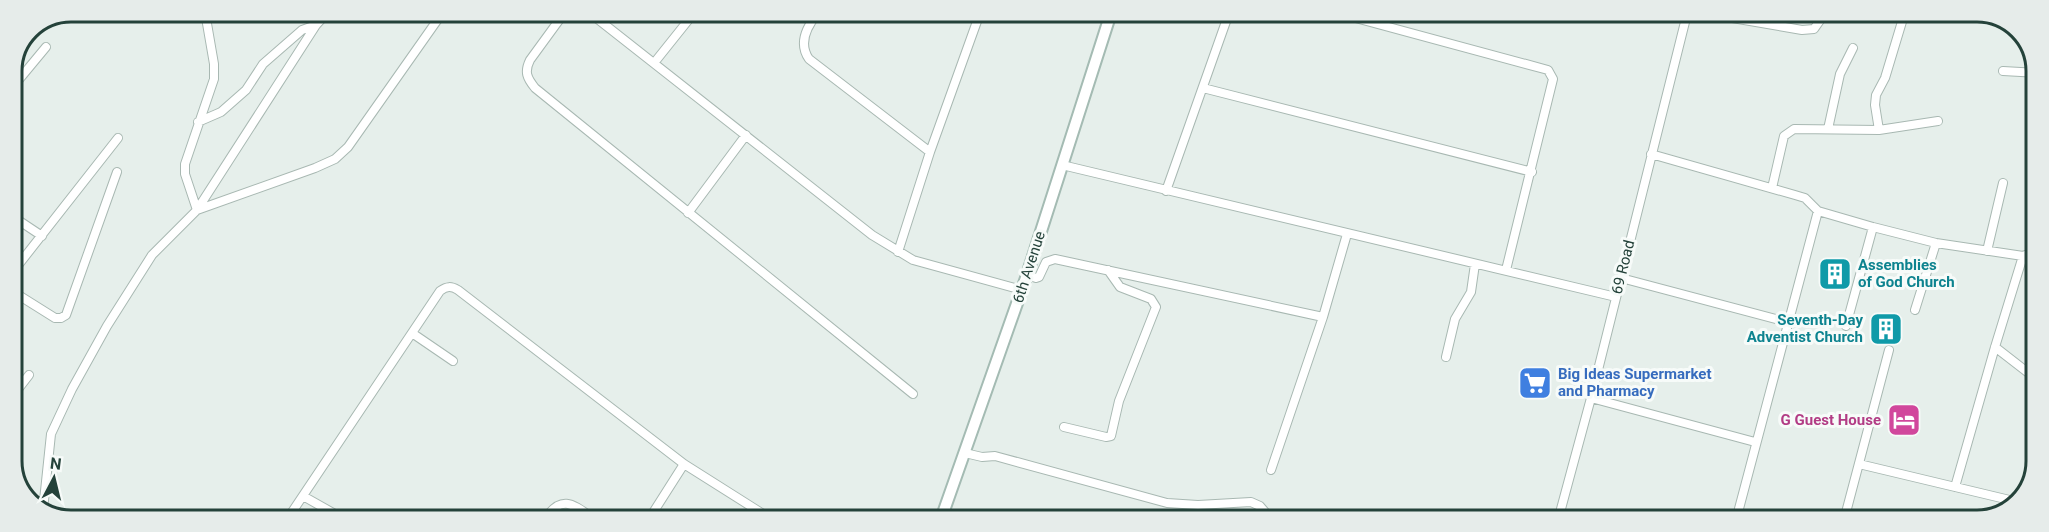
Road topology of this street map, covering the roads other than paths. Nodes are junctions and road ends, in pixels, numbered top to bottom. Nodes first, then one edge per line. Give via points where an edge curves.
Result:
1 (207, 22) edge
2 (319, 22) edge
3 (436, 22) edge
4 (558, 22) edge
5 (603, 22) edge
6 (687, 22) edge
7 (812, 22) edge
8 (977, 22) edge
9 (1109, 22) edge
10 (1226, 22) edge
11 (1370, 22) edge
12 (1685, 22) edge
13 (1756, 22) edge
14 (1819, 22) edge
15 (1903, 22) edge
16 (316, 25) junction
17 (46, 47) dead end
18 (1853, 48) dead end
19 (654, 63) junction
20 (2003, 71) dead end
21 (2026, 72) edge
22 (22, 76) edge
23 (1203, 88) junction
24 (1938, 121) dead end
25 (198, 122) junction
26 (1828, 129) junction
27 (1879, 130) junction
28 (746, 135) junction
29 (118, 138) dead end
30 (930, 152) junction
31 (1651, 154) junction
32 (1062, 165) junction
33 (117, 172) dead end
34 (1532, 172) junction
35 (2003, 183) dead end
36 (1772, 188) junction
37 (1166, 190) junction
38 (197, 210) junction
39 (1818, 212) junction
40 (688, 213) junction
41 (22, 223) edge
42 (1872, 227) junction
43 (1347, 234) junction
44 (42, 236) junction
45 (1936, 243) junction
46 (1987, 251) junction
47 (898, 252) junction
48 (2026, 255) edge
49 (22, 260) edge
50 (1475, 264) junction
51 (2026, 266) edge
52 (1108, 270) junction
53 (1506, 270) junction
54 (1027, 275) junction
55 (1621, 278) junction
56 (1022, 290) junction
57 (1616, 297) junction
58 (23, 298) edge
59 (1915, 310) dead end
60 (1323, 317) junction
61 (1787, 322) junction
62 (1846, 326) dead end
63 (412, 333) junction
64 (1995, 347) junction
65 (1889, 350) dead end
66 (1446, 357) dead end
67 (453, 361) dead end
68 (2026, 370) edge
69 (29, 375) dead end
70 (23, 383) edge
71 (913, 394) dead end
72 (1591, 399) junction
73 (1064, 427) dead end
74 (1755, 442) junction
75 (965, 453) junction
76 (684, 464) junction
77 (1859, 464) junction
78 (1271, 470) dead end
79 (1955, 487) junction
80 (303, 496) junction
81 (2007, 499) edge
82 (44, 501) edge
83 (293, 510) edge
84 (328, 510) edge
85 (551, 510) edge
86 (580, 510) edge
87 (655, 510) edge
88 (757, 510) edge
89 (944, 510) edge
90 (1263, 510) edge
91 (1563, 510) edge
92 (1738, 510) edge
93 (1847, 510) edge

1 - 25 street via 214,79
2 - 16 street
3 - 38 street via 348,147 335,159
4 - 40 street via 530,60 526,69 530,82
5 - 19 street
6 - 19 street
7 - 30 street via 805,33 809,59
8 - 30 street
9 - 32 street, 6th Avenue
10 - 23 street
11 - 34 street via 1548,70 1553,79
12 - 31 street, 69 Road
13 - 14 street via 1802,30 1814,28
15 - 27 street via 1876,94
16 - 25 street via 302,30 263,64 246,90 221,112
16 - 38 street
17 - 22 street
18 - 26 street via 1840,74
19 - 28 street
20 - 21 street
23 - 34 street
23 - 37 street
24 - 27 street
25 - 38 street via 185,164
26 - 27 street
26 - 36 street via 1794,129 1784,136
28 - 40 street
28 - 47 street
29 - 44 street
30 - 47 street
31 - 36 street
31 - 55 street, 69 Road
32 - 37 street
32 - 54 street, 6th Avenue
33 - 58 street via 66,315 55,318
34 - 53 street
35 - 46 street
36 - 39 street via 1804,198
37 - 43 street
38 - 82 street via 152,255 72,389 51,434
39 - 42 street
39 - 61 street
40 - 71 street
41 - 44 street
42 - 45 street
42 - 62 street
43 - 50 street
43 - 60 street
44 - 49 street
45 - 46 street
45 - 59 street
46 - 48 street
47 - 56 street via 919,262
50 - 53 street
50 - 66 street via 1471,292 1455,319
51 - 64 street
52 - 54 street via 1055,259 1046,262 1039,277
52 - 60 street
52 - 73 street via 1120,287 1151,299 1156,306 1119,401 1111,436
53 - 57 street
54 - 56 street, 6th Avenue
55 - 57 street, 69 Road
55 - 61 street
56 - 75 street, 6th Avenue
57 - 72 street, 69 Road
60 - 78 street
61 - 74 street
63 - 67 street
63 - 76 street via 440,291 452,287
63 - 80 street
64 - 68 street
64 - 79 street
65 - 77 street
69 - 70 street
72 - 74 street
72 - 91 street, 69 Road
74 - 92 street
75 - 89 street, 6th Avenue
75 - 90 street via 995,456 1167,503 1251,502
76 - 87 street
76 - 88 street
77 - 79 street
77 - 93 street
79 - 81 street
80 - 83 street
80 - 84 street
85 - 86 street via 565,503

